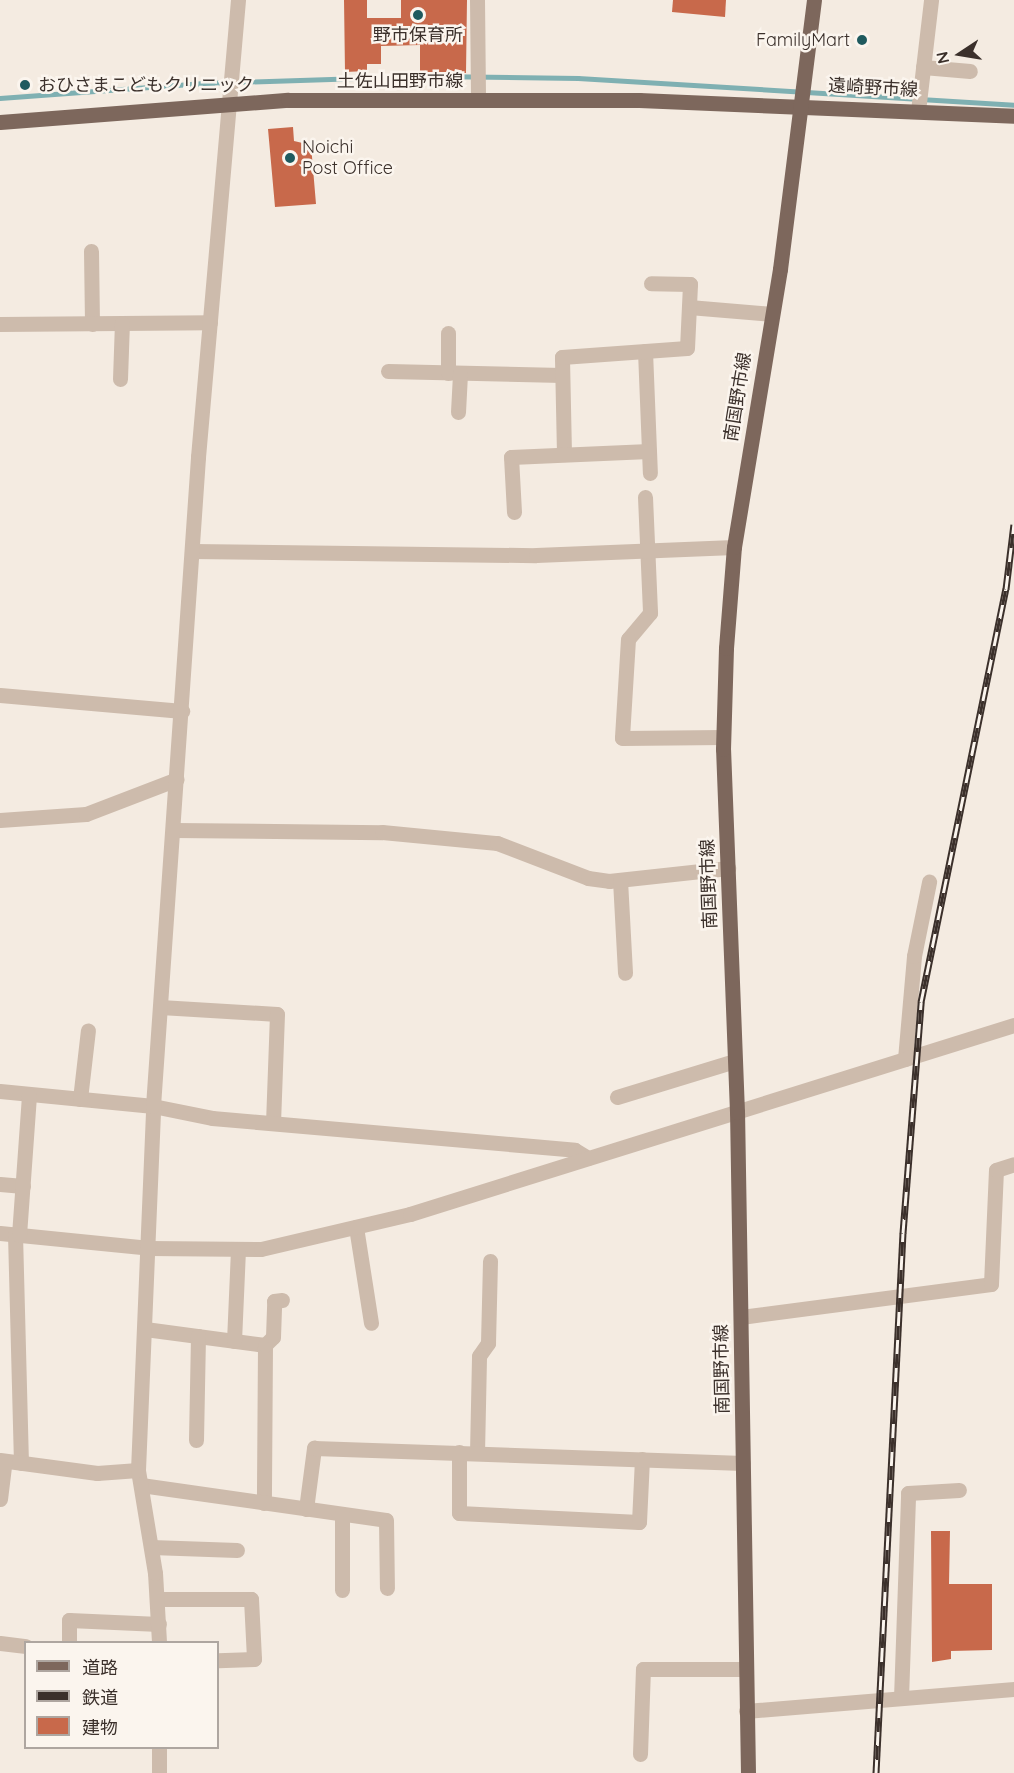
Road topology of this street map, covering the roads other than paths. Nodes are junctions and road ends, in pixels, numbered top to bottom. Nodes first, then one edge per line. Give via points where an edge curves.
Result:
1 (238, 0) edge
2 (477, 0) edge
3 (814, 0) edge
4 (931, 0) edge
5 (923, 67) junction
6 (970, 71) dead end
7 (478, 100) junction
8 (228, 104) junction
9 (801, 104) junction
10 (918, 111) junction
11 (1014, 116) edge
12 (0, 122) edge
13 (91, 251) dead end
14 (651, 283) dead end
15 (689, 307) junction
16 (771, 314) junction
17 (210, 322) junction
18 (122, 323) junction
19 (0, 324) edge
20 (92, 324) junction
21 (448, 333) dead end
22 (645, 351) junction
23 (388, 372) dead end
24 (454, 373) junction
25 (562, 375) junction
26 (120, 379) dead end
27 (458, 412) dead end
28 (649, 451) junction
29 (564, 454) junction
30 (650, 473) dead end
31 (645, 497) dead end
32 (514, 512) dead end
33 (734, 547) junction
34 (649, 550) junction
35 (192, 551) junction
36 (0, 694) edge
37 (182, 711) junction
38 (723, 737) junction
39 (177, 779) junction
40 (0, 820) edge
41 (174, 830) junction
42 (728, 868) junction
43 (620, 880) junction
44 (929, 882) dead end
45 (625, 973) dead end
46 (160, 1008) junction
47 (1014, 1025) edge
48 (88, 1030) dead end
49 (905, 1059) junction
50 (735, 1061) junction
51 (0, 1091) edge
52 (29, 1095) junction
53 (617, 1096) dead end
54 (80, 1099) junction
55 (153, 1106) junction
56 (737, 1112) junction
57 (273, 1123) junction
58 (588, 1158) junction
59 (1014, 1164) edge
60 (0, 1184) edge
61 (23, 1186) junction
62 (356, 1227) junction
63 (12, 1234) edge
64 (148, 1248) junction
65 (238, 1249) junction
66 (490, 1261) dead end
67 (282, 1300) dead end
68 (741, 1317) junction
69 (371, 1323) dead end
70 (145, 1329) junction
71 (198, 1336) junction
72 (234, 1341) junction
73 (265, 1345) junction
74 (196, 1440) dead end
75 (459, 1452) junction
76 (477, 1453) junction
77 (642, 1459) junction
78 (2, 1461) edge
79 (21, 1463) junction
80 (743, 1463) junction
81 (138, 1470) junction
82 (141, 1485) junction
83 (959, 1490) dead end
84 (0, 1499) edge
85 (264, 1503) junction
86 (306, 1509) junction
87 (342, 1514) junction
88 (151, 1547) junction
89 (237, 1550) dead end
90 (387, 1588) dead end
91 (342, 1590) dead end
92 (157, 1599) junction
93 (159, 1624) junction
94 (69, 1641) edge
95 (159, 1641) edge
96 (0, 1643) edge
97 (24, 1646) edge
98 (219, 1660) edge
99 (746, 1669) junction
100 (1014, 1689) edge
101 (901, 1698) junction
102 (746, 1711) junction
103 (159, 1749) edge
104 (640, 1754) dead end
105 (159, 1773) edge
106 (748, 1773) edge

1 - 8 street
2 - 7 street
3 - 9 main road, 南国野市線
4 - 5 street
5 - 6 street
5 - 10 street
7 - 8 main road, 土佐山田野市線
7 - 9 main road, 土佐山田野市線
8 - 12 main road, 土佐山田野市線
8 - 17 street
9 - 10 main road, 遠崎野市線
9 - 16 main road, 南国野市線
10 - 11 main road, 遠崎野市線
13 - 20 street
14 - 15 street via 690,284
15 - 16 street
15 - 22 street via 687,348
16 - 33 main road, 南国野市線
17 - 18 street
17 - 35 street
18 - 20 street
18 - 26 street
19 - 20 street
21 - 24 street
22 - 25 street via 562,357
22 - 28 street
23 - 24 street
24 - 25 street
24 - 27 street
25 - 29 street
28 - 29 street
28 - 30 street
29 - 32 street via 511,457
31 - 34 street
33 - 34 street
33 - 38 main road, 南国野市線
34 - 35 street via 447,556
34 - 38 street via 650,614 628,639 622,738
35 - 37 street
36 - 37 street
37 - 39 street
38 - 42 main road, 南国野市線
39 - 40 street via 86,814
39 - 41 street
41 - 43 street via 382,832 497,843 588,878
41 - 46 street
42 - 43 street
42 - 50 main road, 南国野市線
43 - 45 street
44 - 49 street via 914,956
46 - 55 street
46 - 57 street via 277,1014
47 - 49 street
48 - 54 street
49 - 56 street
50 - 53 street
50 - 56 main road, 南国野市線
51 - 52 street
52 - 54 street
52 - 61 street
54 - 55 street
55 - 57 street
55 - 64 street
56 - 58 street
56 - 68 main road, 南国野市線
57 - 58 street via 575,1150
58 - 62 street
59 - 68 street via 996,1170 991,1284
60 - 61 street
61 - 63 street
62 - 65 street via 261,1249
62 - 69 street
63 - 64 street
63 - 79 street
64 - 65 street
64 - 70 street
65 - 72 street
66 - 76 street via 488,1343 479,1356
67 - 73 street via 274,1300 273,1337
68 - 80 main road, 南国野市線
70 - 71 street
70 - 81 street
71 - 72 street
71 - 74 street
72 - 73 street
73 - 85 street
75 - 76 street
75 - 77 street via 459,1513 639,1522
75 - 86 street via 314,1448
76 - 77 street
77 - 80 street
78 - 79 street
78 - 84 street
79 - 81 street via 97,1473
80 - 99 main road, 南国野市線
81 - 82 street
82 - 85 street
82 - 88 street
83 - 101 street via 908,1493
85 - 86 street
86 - 87 street
87 - 90 street via 386,1520
87 - 91 street
88 - 89 street
88 - 92 street
92 - 93 street
92 - 98 street via 251,1599 254,1659
93 - 94 street via 69,1620
93 - 95 street
96 - 97 street
99 - 102 main road, 南国野市線
99 - 104 street via 643,1669
100 - 101 street
101 - 102 street
102 - 106 main road, 南国野市線
103 - 105 street

